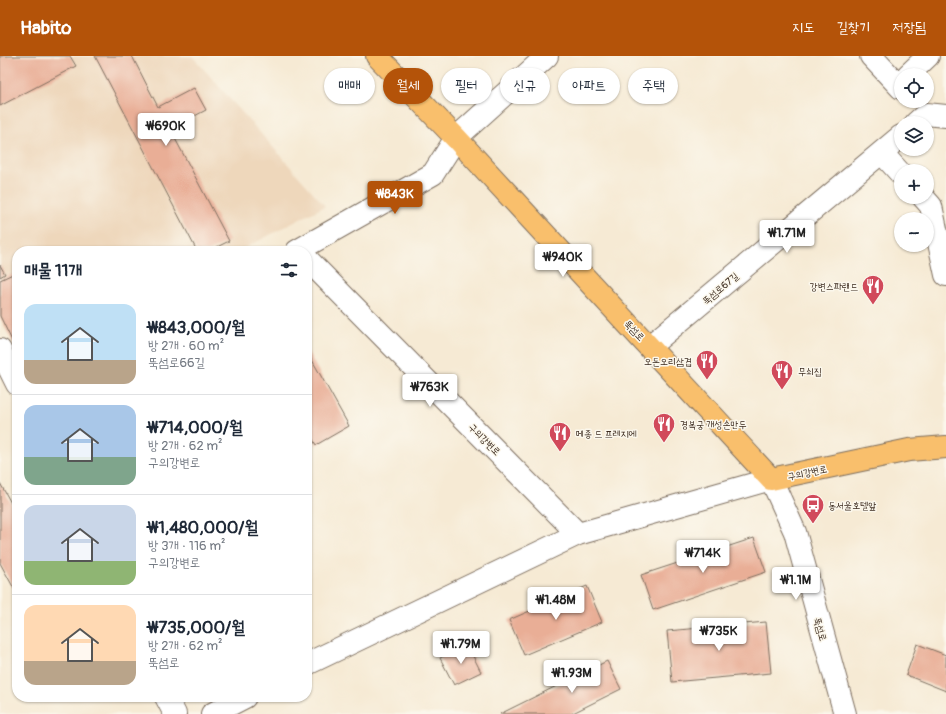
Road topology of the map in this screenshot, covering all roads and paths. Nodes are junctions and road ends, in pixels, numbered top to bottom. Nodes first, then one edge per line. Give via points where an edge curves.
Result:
1 (377, 56) edge
2 (547, 56) edge
3 (871, 56) edge
4 (928, 56) edge
5 (916, 68) edge
6 (894, 76) edge
7 (456, 138) junction
8 (894, 142) edge
9 (882, 153) junction
10 (894, 166) edge
11 (933, 204) edge
12 (312, 246) edge
13 (312, 264) edge
14 (946, 276) edge
15 (650, 346) junction
16 (0, 350) edge
17 (12, 383) edge
18 (946, 447) edge
19 (771, 480) junction
20 (578, 534) junction
21 (312, 662) edge
22 (169, 702) edge
23 (240, 705) edge
24 (175, 714) edge
25 (212, 714) edge
26 (845, 714) edge

1 - 7 main road, 뚝섬로
2 - 7 street
3 - 6 street
4 - 5 street
7 - 12 street via 433,174
7 - 15 main road, 뚝섬로
8 - 9 street, 뚝섬로67길
9 - 10 street
9 - 15 street, 뚝섬로67길
11 - 14 street
13 - 20 street, 구의강변로
15 - 19 main road, 뚝섬로
16 - 17 street
18 - 19 main road, 구의강변로 via 909,450
19 - 20 street, 구의강변로
19 - 26 street, 뚝섬로 via 795,532
20 - 21 street, 구의강변로
22 - 24 street
23 - 25 street

